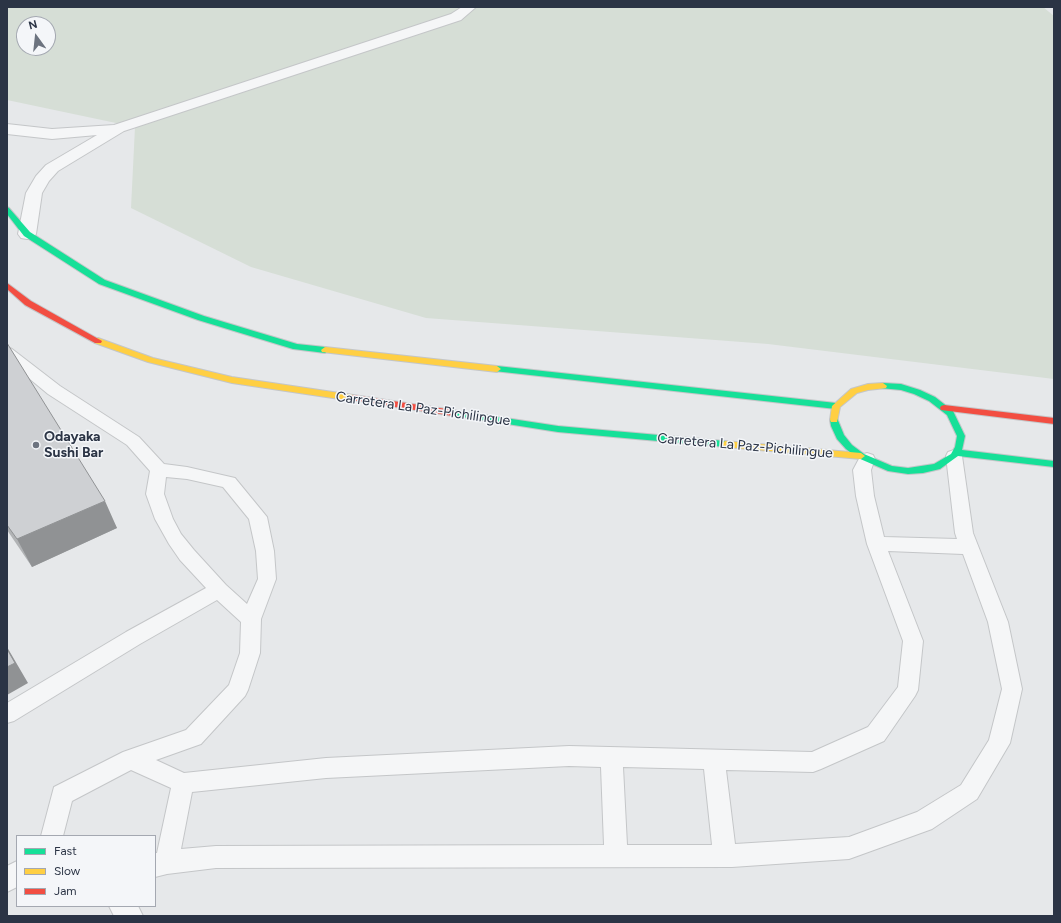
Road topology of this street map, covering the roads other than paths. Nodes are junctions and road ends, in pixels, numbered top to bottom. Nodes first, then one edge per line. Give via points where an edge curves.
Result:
1 (470, 7) edge
2 (119, 128) junction
3 (7, 129) edge
4 (52, 134) junction
5 (74, 154) junction
6 (7, 210) edge
7 (27, 234) junction
8 (7, 285) edge
9 (7, 352) edge
10 (836, 406) junction
11 (944, 408) junction
12 (1054, 421) edge
13 (955, 454) junction
14 (864, 458) junction
15 (1054, 464) edge
16 (159, 470) junction
17 (876, 544) junction
18 (970, 547) junction
19 (219, 590) junction
20 (251, 619) junction
21 (7, 714) edge
22 (612, 757) junction
23 (131, 759) junction
24 (714, 760) junction
25 (183, 783) junction
26 (52, 835) edge
27 (616, 856) junction
28 (725, 856) junction
29 (161, 864) edge
30 (16, 874) edge
31 (7, 880) edge
32 (122, 907) edge
33 (131, 916) edge

1 - 2 street via 456,17
2 - 4 street
2 - 5 street
3 - 4 street
4 - 5 street
5 - 7 street via 52,168 42,179 34,193
6 - 7 main road
7 - 10 main road via 102,282 201,318 296,347
8 - 14 main road, Carretera La Paz-Pichilingue via 28,303 90,338 151,360 232,380 558,429
9 - 16 lane via 54,390 133,441
10 - 11 main road via 854,391 884,386 901,387 917,392
10 - 14 main road, Carretera La Paz-Pichilingue via 835,426 840,437
11 - 12 main road
11 - 13 main road via 954,419 959,430 960,442
13 - 14 main road, Carretera La Paz-Pichilingue via 937,467 924,470 891,469
13 - 15 main road
13 - 18 lane via 964,533
14 - 17 lane via 862,470 865,496
16 - 19 lane via 155,494 174,539
16 - 20 lane via 229,482 258,517 265,551 267,579
17 - 18 lane
17 - 24 lane via 913,641 908,690 876,734 813,762
18 - 28 lane via 998,622 1012,689 999,743 969,792 924,821 849,848
19 - 20 lane
19 - 21 lane via 126,642
20 - 23 lane via 250,654 238,690 193,737
22 - 24 lane
22 - 25 lane via 569,756 326,768
22 - 27 lane
23 - 25 lane
23 - 26 lane via 62,794
24 - 28 lane
25 - 29 lane
27 - 28 lane
27 - 29 lane via 216,857
30 - 31 lane
32 - 33 lane

